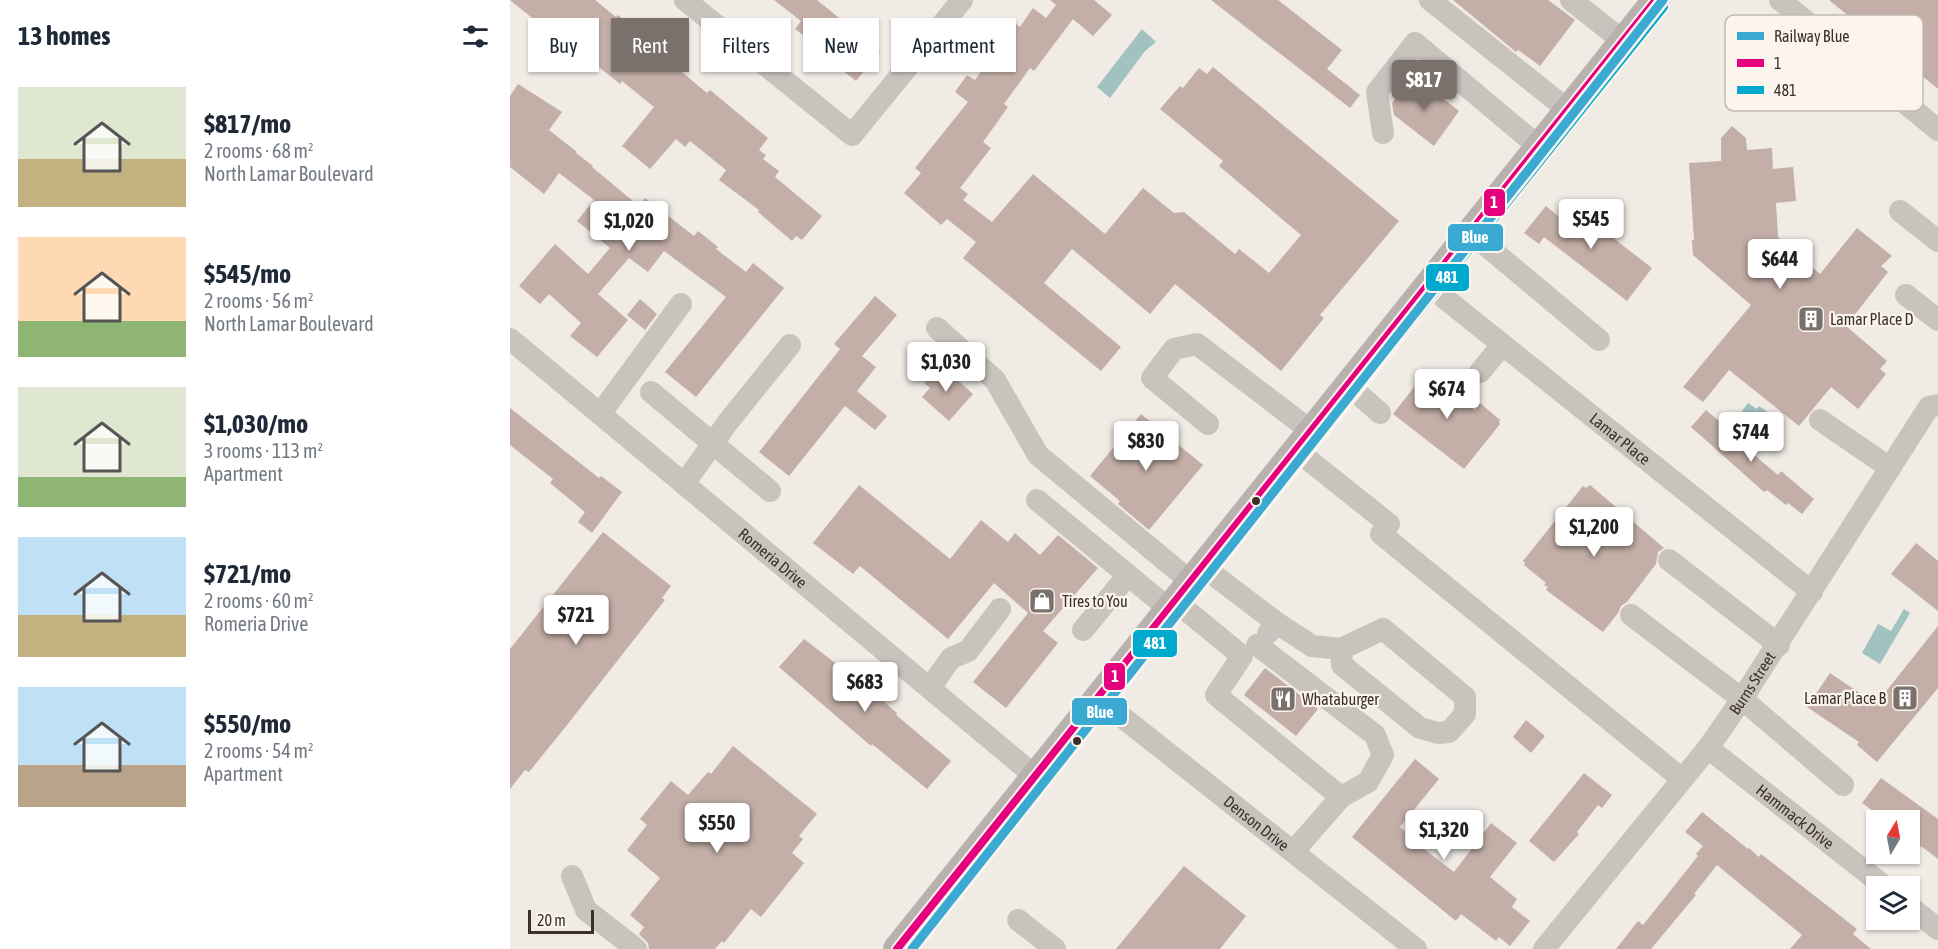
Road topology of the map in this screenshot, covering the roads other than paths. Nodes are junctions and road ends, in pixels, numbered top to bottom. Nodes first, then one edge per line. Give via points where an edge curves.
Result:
1 (685, 0) edge
2 (962, 0) edge
3 (1431, 0) edge
4 (1570, 0) edge
5 (1656, 0) edge
6 (1779, 0) edge
7 (1797, 15) edge
8 (1623, 41) junction
9 (1568, 110) junction
10 (1915, 111) edge
11 (1936, 128) edge
12 (1383, 133) dead end
13 (1539, 147) junction
14 (1900, 211) dead end
15 (1470, 232) junction
16 (1938, 241) edge
17 (1428, 285) junction
18 (1906, 295) dead end
19 (681, 304) dead end
20 (1938, 320) edge
21 (937, 328) dead end
22 (510, 339) edge
23 (1599, 340) dead end
24 (790, 345) dead end
25 (1502, 345) junction
26 (1480, 372) dead end
27 (1348, 385) junction
28 (651, 392) dead end
29 (1938, 405) edge
30 (1380, 413) dead end
31 (600, 414) junction
32 (1820, 420) dead end
33 (1208, 424) dead end
34 (1303, 441) junction
35 (712, 444) junction
36 (1890, 468) junction
37 (684, 484) junction
38 (770, 490) dead end
39 (1037, 500) dead end
40 (1669, 560) dead end
41 (1128, 575) junction
42 (1184, 590) junction
43 (1812, 592) junction
44 (1000, 609) dead end
45 (1631, 615) dead end
46 (1277, 623) junction
47 (1083, 630) dead end
48 (1779, 645) junction
49 (1341, 649) junction
50 (1249, 650) junction
51 (930, 688) junction
52 (1098, 698) junction
53 (1742, 699) junction
54 (1708, 748) junction
55 (1035, 776) junction
56 (1682, 779) junction
57 (1843, 785) dead end
58 (1341, 797) junction
59 (1293, 852) junction
60 (572, 876) dead end
61 (1871, 876) edge
62 (1920, 915) edge
63 (1018, 920) dead end
64 (1938, 929) edge
65 (636, 949) edge
66 (897, 949) edge
67 (1055, 949) edge
68 (1416, 949) edge
69 (1544, 949) edge

1 - 2 street via 852,135
3 - 9 street
4 - 8 street
5 - 8 main road
6 - 7 street
8 - 9 main road
9 - 13 main road
10 - 11 street
12 - 13 street via 1377,92 1415,43
13 - 15 main road
14 - 16 street
15 - 17 main road
15 - 23 street
17 - 25 street, Lamar Place
17 - 27 main road
18 - 20 street
19 - 31 street
21 - 42 street via 994,380 1038,455
22 - 31 street, Romeria Drive
24 - 35 street
25 - 26 street
25 - 43 street, Lamar Place
27 - 30 street
27 - 34 main road
28 - 35 street
29 - 36 street, Burns Street via 1929,407
31 - 37 street, Romeria Drive
32 - 36 street
33 - 34 street via 1152,378 1174,349 1197,344
34 - 42 main road
34 - 56 street via 1389,524 1381,534
35 - 37 street
35 - 38 street
36 - 43 street, Burns Street
37 - 51 street, Romeria Drive
39 - 41 street
40 - 48 street
41 - 42 street
41 - 47 street
42 - 46 street
42 - 50 street
42 - 52 main road
43 - 48 street, Burns Street
44 - 51 street via 968,651 951,658
45 - 53 street
46 - 49 street via 1312,646
46 - 50 street
48 - 53 street, Burns Street
49 - 49 street via 1383,630 1465,697 1465,714 1449,732 1420,728 1342,665
50 - 58 street via 1216,695
50 - 58 street via 1375,735 1383,755 1378,765 1368,782
51 - 55 street, Romeria Drive
52 - 55 main road
52 - 59 street, Denson Drive
53 - 54 street, Burns Street
53 - 57 street
54 - 56 street, Burns Street
54 - 61 street, Hammack Drive
55 - 66 main road
56 - 69 street, Burns Street
58 - 59 street
59 - 68 street, Denson Drive
60 - 65 street via 586,910
62 - 64 street
63 - 67 street

